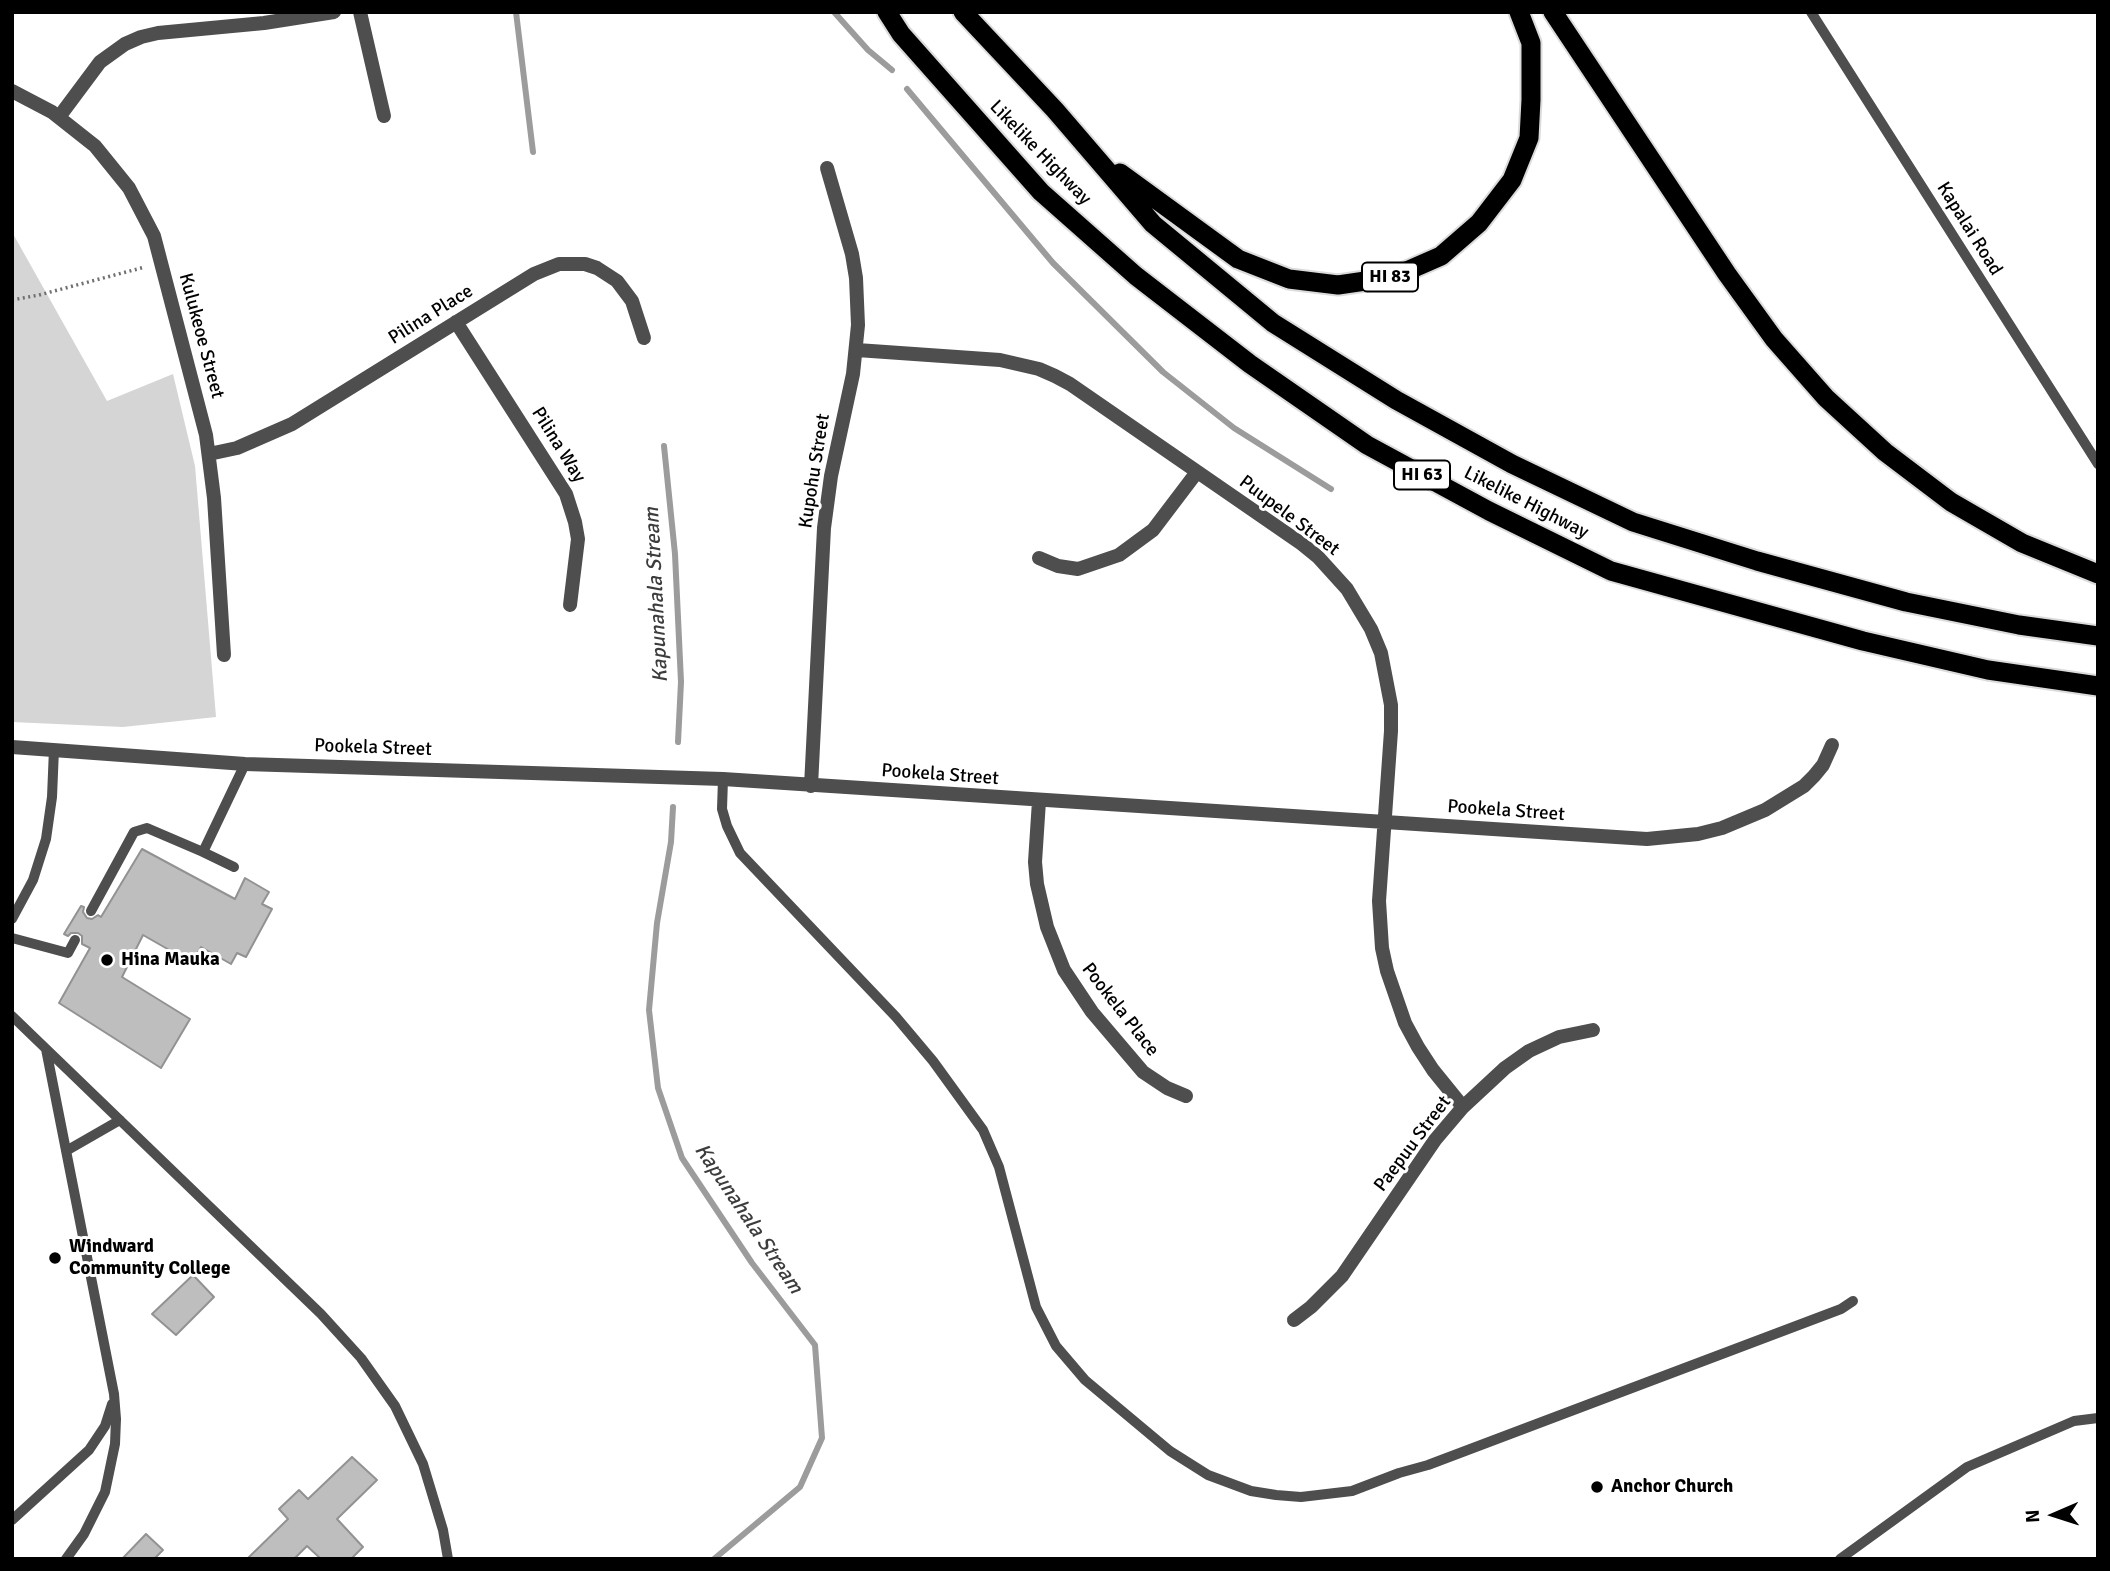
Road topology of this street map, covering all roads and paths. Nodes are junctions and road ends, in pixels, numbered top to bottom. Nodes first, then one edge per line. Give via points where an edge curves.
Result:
1 (334, 12) edge
2 (360, 12) edge
3 (887, 12) edge
4 (962, 12) edge
5 (1519, 12) edge
6 (1553, 12) edge
7 (1811, 12) edge
8 (12, 91) edge
9 (384, 116) dead end
10 (59, 117) junction
11 (1095, 155) junction
12 (827, 167) dead end
13 (161, 263) junction
14 (12, 300) edge
15 (456, 322) junction
16 (644, 338) dead end
17 (857, 350) junction
18 (209, 454) junction
19 (2098, 464) edge
20 (1197, 472) junction
21 (1039, 558) dead end
22 (2098, 574) edge
23 (570, 605) dead end
24 (2098, 636) edge
25 (224, 655) dead end
26 (2098, 686) edge
27 (1832, 745) dead end
28 (12, 747) edge
29 (54, 749) junction
30 (245, 764) junction
31 (723, 779) junction
32 (811, 786) junction
33 (1039, 801) junction
34 (1384, 823) junction
35 (203, 852) junction
36 (234, 867) dead end
37 (91, 911) dead end
38 (12, 919) edge
39 (12, 938) edge
40 (75, 940) dead end
41 (12, 1016) edge
42 (1593, 1030) dead end
43 (46, 1049) junction
44 (1186, 1096) dead end
45 (1463, 1107) junction
46 (120, 1120) junction
47 (66, 1151) junction
48 (1853, 1301) dead end
49 (1294, 1320) dead end
50 (114, 1394) junction
51 (2098, 1418) edge
52 (12, 1520) edge
53 (66, 1559) edge
54 (448, 1559) edge
55 (1840, 1559) edge

1 - 10 street via 141,37 100,62
2 - 9 street
3 - 26 highway, Likelike Highway / HI 63 via 901,34 1041,192 1147,284 1250,364 1367,445 1611,571 1875,644 1989,670
4 - 11 highway, Likelike Highway / HI 63
5 - 11 highway, HI 83 via 1531,43 1531,100 1529,138 1511,180 1479,223 1441,257 1393,276 1338,285 1289,279 1238,259
6 - 22 highway via 1727,274 1774,339 1826,398 1885,452 1951,502 2022,544
7 - 19 lane, Kapalai Road
8 - 10 street, Kulukeoe Street
10 - 13 street, Kulukeoe Street via 95,146 129,188 154,236
11 - 24 highway, Likelike Highway / HI 63 via 1153,224 1273,323 1396,400 1512,464 1633,522 1757,561 1906,602
12 - 17 street, Kupohu Street via 856,278
13 - 14 path
13 - 18 street, Kulukeoe Street
15 - 16 street, Pilina Place via 546,267 572,263 597,268 617,281 632,301
15 - 18 street, Pilina Place via 292,424 237,448
15 - 23 street, Pilina Way via 566,494 578,539
17 - 20 street, Puupele Street via 1000,360 1039,369 1070,384
17 - 32 street, Kupohu Street via 824,528
18 - 25 street, Kulukeoe Street
20 - 21 street via 1153,530 1119,555 1078,569
20 - 34 street, Puupele Street via 1318,557 1347,589 1371,629 1391,705
27 - 34 street, Pookela Street via 1814,776 1785,799 1744,820 1698,834 1647,839
28 - 29 street, Pookela Street
29 - 30 street, Pookela Street
29 - 38 lane via 46,839 33,880
30 - 31 street, Pookela Street
30 - 35 lane
31 - 32 street, Pookela Street
31 - 48 lane via 722,810 740,853 902,1024 983,1130 999,1167 1036,1307 1056,1346 1085,1380 1188,1464 1219,1480 1251,1491 1289,1496 1327,1495 1376,1483
32 - 33 street, Pookela Street
33 - 34 street, Pookela Street
33 - 44 street, Pookela Place via 1037,884 1046,927 1064,970 1092,1012 1143,1072
34 - 45 street, Puupele Street via 1379,901 1387,971 1418,1047
35 - 36 lane
35 - 37 lane via 147,828 134,832
39 - 40 lane via 68,953
41 - 43 lane
42 - 45 street, Paepuu Street via 1559,1037 1529,1051
43 - 46 lane
43 - 47 lane
45 - 49 street, Paepuu Street via 1435,1140 1342,1276
46 - 47 lane
46 - 54 lane via 321,1314 367,1366 395,1406 423,1464
47 - 50 lane
50 - 52 lane via 105,1426 89,1450
50 - 53 lane via 115,1444 105,1492
51 - 55 lane via 2074,1421 1967,1467

